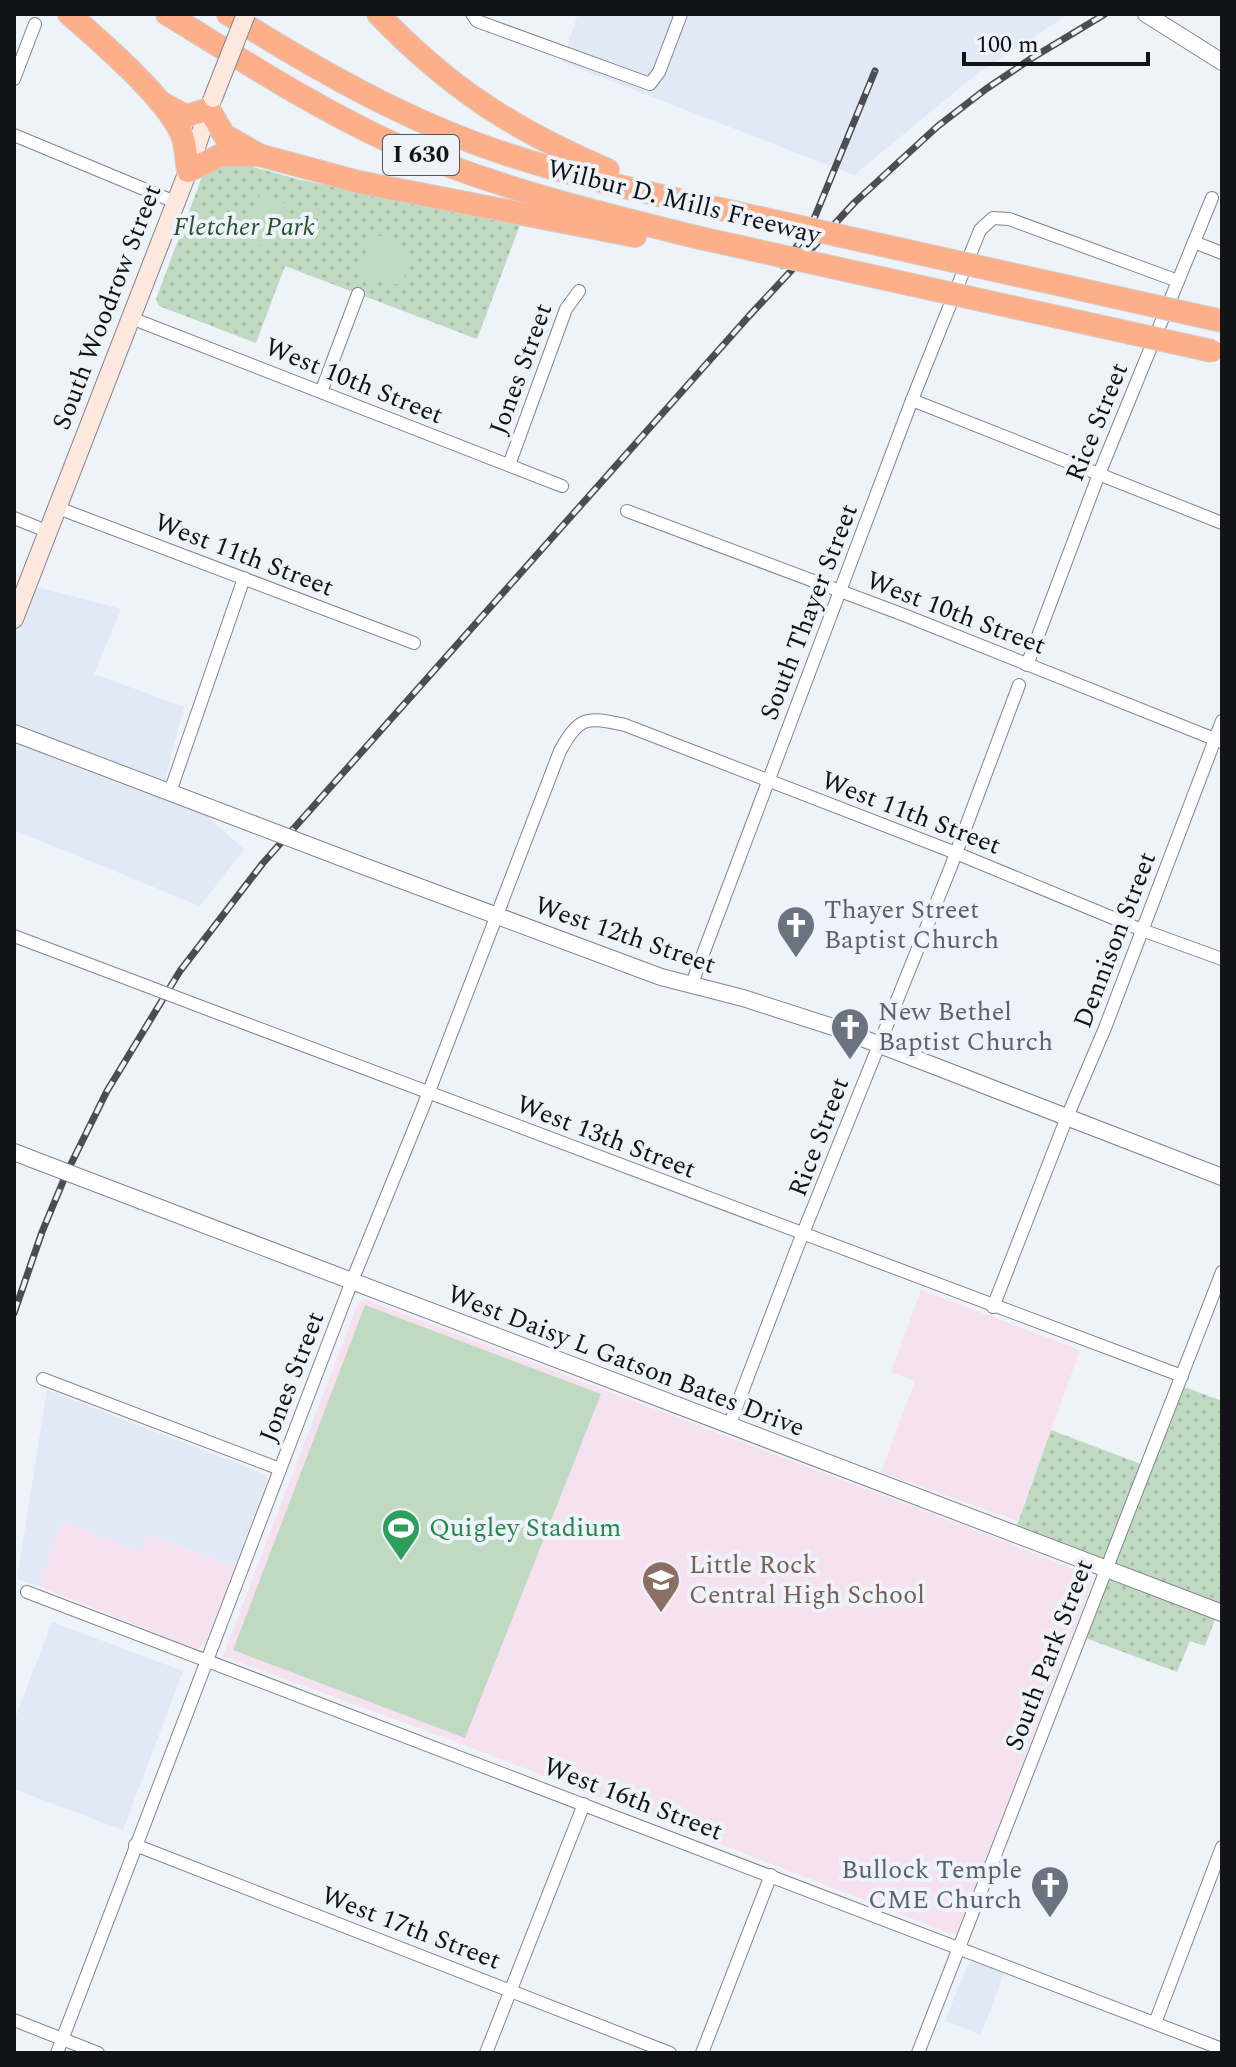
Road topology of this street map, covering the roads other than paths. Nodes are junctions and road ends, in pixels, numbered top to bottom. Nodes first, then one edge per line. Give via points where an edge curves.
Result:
1 (69, 14) edge
2 (167, 14) edge
3 (228, 14) edge
4 (246, 14) edge
5 (378, 14) edge
6 (681, 14) edge
7 (1146, 14) edge
8 (472, 15) edge
9 (35, 24) dead end
10 (1222, 62) edge
11 (14, 79) edge
12 (160, 102) junction
13 (211, 103) junction
14 (14, 135) edge
15 (259, 155) junction
16 (188, 171) junction
17 (1212, 198) dead end
18 (675, 199) junction
19 (175, 202) junction
20 (1194, 242) junction
21 (698, 243) junction
22 (1222, 253) edge
23 (1178, 281) junction
24 (579, 291) dead end
25 (358, 294) dead end
26 (131, 318) junction
27 (1222, 321) edge
28 (1217, 352) edge
29 (321, 392) junction
30 (912, 400) junction
31 (509, 465) junction
32 (1099, 474) junction
33 (562, 486) dead end
34 (58, 508) junction
35 (627, 511) dead end
36 (14, 518) edge
37 (1222, 523) edge
38 (49, 532) junction
39 (244, 578) junction
40 (840, 592) junction
41 (14, 619) edge
42 (414, 643) dead end
43 (1027, 665) junction
44 (1019, 685) dead end
45 (1222, 721) edge
46 (581, 723) joint
47 (14, 733) edge
48 (1219, 740) edge
49 (768, 782) junction
50 (170, 792) junction
51 (956, 853) junction
52 (495, 916) junction
53 (1142, 930) junction
54 (14, 936) edge
55 (1222, 959) edge
56 (691, 986) junction
57 (879, 1044) junction
58 (428, 1093) junction
59 (1067, 1117) junction
60 (14, 1152) edge
61 (1222, 1177) edge
62 (802, 1235) junction
63 (1222, 1272) edge
64 (352, 1281) junction
65 (993, 1307) junction
66 (1182, 1376) junction
67 (43, 1379) dead end
68 (729, 1426) junction
69 (280, 1469) junction
70 (1106, 1568) junction
71 (27, 1592) dead end
72 (1222, 1613) edge
73 (206, 1662) junction
74 (584, 1804) junction
75 (135, 1845) junction
76 (1222, 1847) edge
77 (771, 1875) junction
78 (959, 1947) junction
79 (511, 1990) junction
80 (14, 2020) edge
81 (1155, 2023) junction
82 (63, 2039) junction
83 (1222, 2049) edge
84 (57, 2053) edge
85 (98, 2053) edge
86 (486, 2053) edge
87 (670, 2053) edge
88 (702, 2053) edge
89 (918, 2053) edge

1 - 12 highway
2 - 21 highway, Wilbur D. Mills Freeway / I 630 via 333,113 420,155
3 - 18 highway, Wilbur D. Mills Freeway / I 630 via 368,95 468,140 537,164
4 - 13 main road, South Woodrow Street, bridge
5 - 18 highway via 446,77 512,124
6 - 8 street via 650,84
7 - 10 street
9 - 11 street
12 - 13 highway via 186,116
12 - 16 highway via 181,133
13 - 15 highway via 224,135
13 - 16 main road, South Woodrow Street
14 - 19 street
15 - 16 highway via 221,155
15 - 21 highway via 359,182
16 - 19 main road, South Woodrow Street
17 - 20 street, Rice Street
18 - 27 highway, Wilbur D. Mills Freeway / I 630, bridge
19 - 26 main road, South Woodrow Street
20 - 22 street
20 - 23 street, Rice Street
21 - 28 highway, Wilbur D. Mills Freeway, bridge via 797,259
23 - 30 street, South Thayer Street via 1009,219 988,221 975,238
23 - 32 street, Rice Street
24 - 31 street, Jones Street via 566,309
25 - 29 street
26 - 29 street, West 10th Street
26 - 34 main road, South Woodrow Street
29 - 31 street, West 10th Street
30 - 32 street
30 - 40 street, South Thayer Street
31 - 33 street, West 10th Street
32 - 37 street
32 - 43 street, Rice Street
34 - 38 main road, South Woodrow Street
34 - 39 street, West 11th Street
35 - 40 street, West 10th Street
36 - 38 street
38 - 41 main road, South Woodrow Street
39 - 42 street, West 11th Street
39 - 50 street
40 - 43 street, West 10th Street
40 - 49 street, South Thayer Street
43 - 48 street, West 10th Street
44 - 51 street, Rice Street
45 - 48 street, Dennison Street
46 - 49 street, West 11th Street via 625,725
46 - 52 street, Jones Street via 572,728 560,751
47 - 50 street, West 12th Street
48 - 53 street, Dennison Street
49 - 51 street, West 11th Street
49 - 56 street, South Thayer Street
50 - 52 street, West 12th Street, bridge
51 - 53 street, West 11th Street
51 - 57 street, Rice Street
52 - 56 street, West 12th Street
52 - 58 street, Jones Street
53 - 55 street, West 11th Street
53 - 59 street, Dennison Street
54 - 58 street, West 13th Street, bridge
56 - 57 street, West 12th Street
57 - 59 street, West 12th Street
57 - 62 street, Rice Street
58 - 62 street, West 13th Street
58 - 64 street, Jones Street
59 - 61 street, West 12th Street
59 - 65 street, Dennison Street
60 - 64 street, West Daisy L Gatson Bates Drive, bridge
62 - 65 street, West 13th Street
62 - 68 street, Rice Street
63 - 66 street, South Park Street
64 - 68 street, West Daisy L Gatson Bates Drive
64 - 69 street, Jones Street
65 - 66 street, West 13th Street
66 - 70 street, South Park Street
67 - 69 street
68 - 70 street, West Daisy L Gatson Bates Drive
69 - 73 street, Jones Street
70 - 72 street, West Daisy L Gatson Bates Drive
70 - 78 street, South Park Street
71 - 73 street, West 16th Street
73 - 74 street, West 16th Street
73 - 75 street, Jones Street
74 - 77 street, West 16th Street
74 - 79 street
75 - 79 street, West 17th Street
75 - 82 street, Jones Street
76 - 81 street
77 - 78 street, West 16th Street
77 - 88 street
78 - 81 street, West 16th Street
78 - 89 street, South Park Street
79 - 86 street
79 - 87 street, West 17th Street
80 - 82 street
81 - 83 street, West 16th Street
82 - 84 street, Jones Street
82 - 85 street

